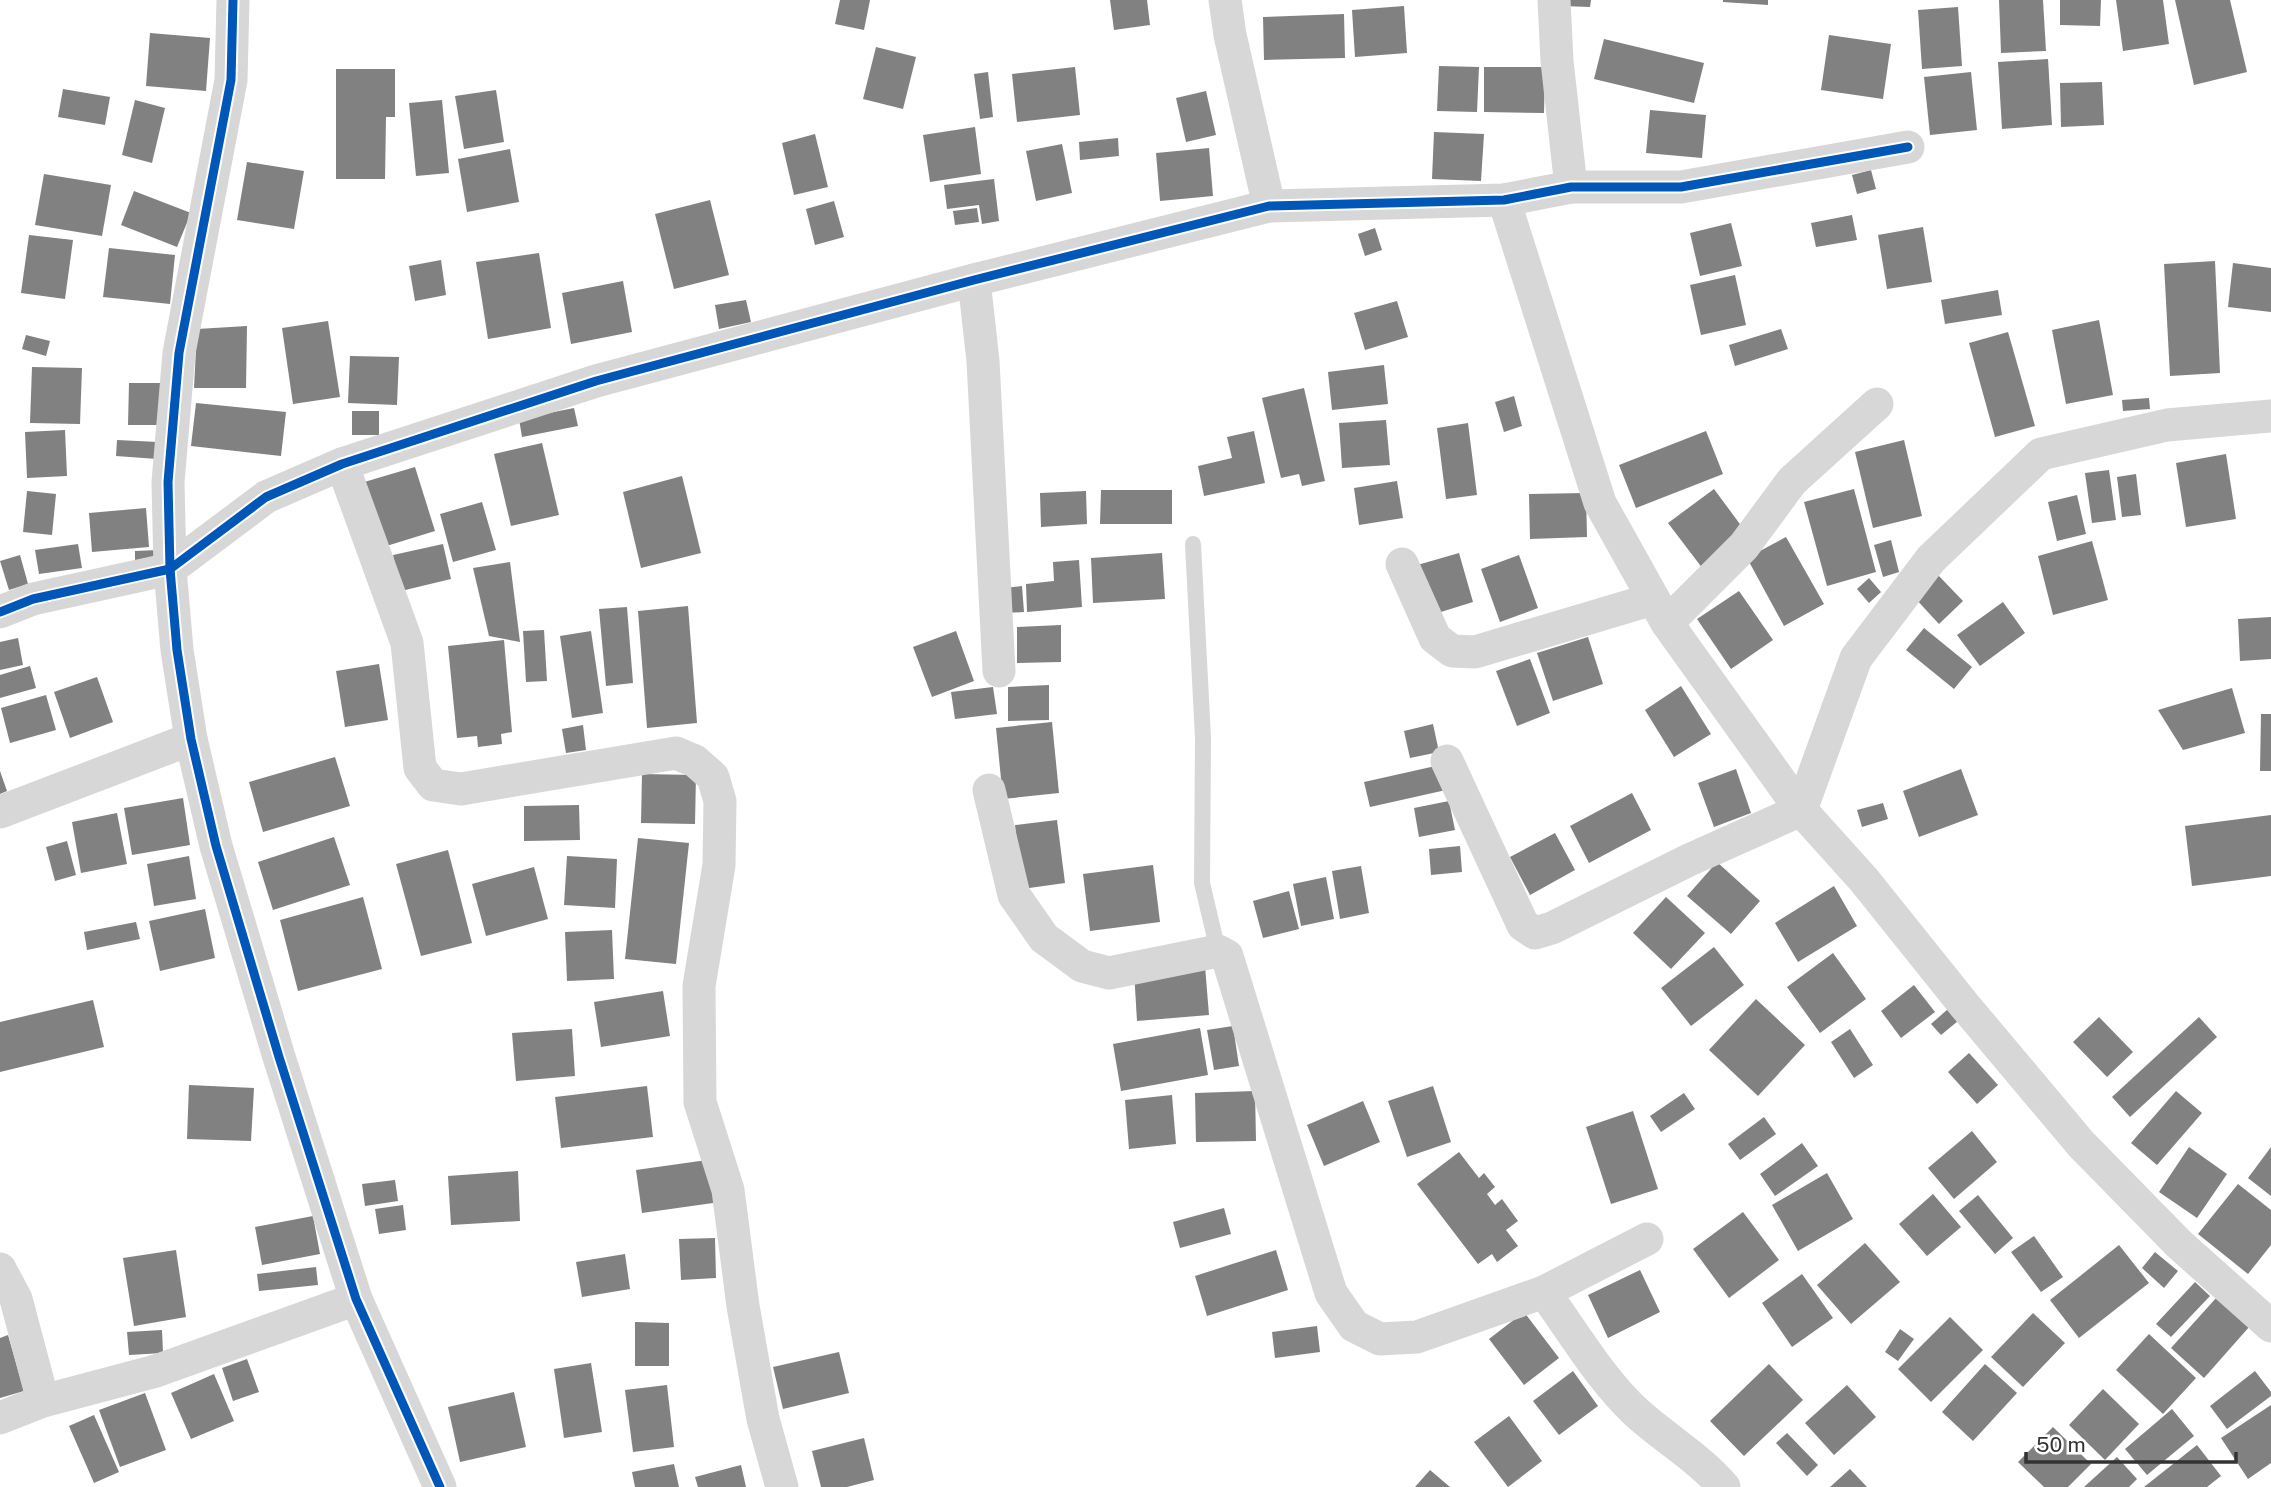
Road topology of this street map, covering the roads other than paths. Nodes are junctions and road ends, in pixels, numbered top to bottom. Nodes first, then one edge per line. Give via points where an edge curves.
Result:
1 (233, 0) edge
2 (1225, 0) edge
3 (1554, 0) edge
4 (1908, 147) dead end
5 (1570, 187) junction
6 (1504, 200) junction
7 (1269, 206) junction
8 (974, 280) junction
9 (1877, 404) dead end
10 (2271, 416) edge
11 (342, 464) junction
12 (1193, 544) dead end
13 (1402, 564) dead end
14 (170, 569) junction
15 (1660, 611) junction
16 (0, 612) edge
17 (999, 671) dead end
18 (191, 739) junction
19 (1447, 761) dead end
20 (989, 790) dead end
21 (1801, 810) junction
22 (0, 812) edge
23 (1218, 951) junction
24 (1647, 1238) dead end
25 (0, 1269) edge
26 (1544, 1292) junction
27 (356, 1299) junction
28 (2271, 1326) edge
29 (43, 1401) junction
30 (0, 1418) edge
31 (440, 1487) edge
32 (782, 1487) edge
33 (1724, 1487) edge

1 - 14 street via 231,80 178,354 168,482
2 - 7 street
3 - 5 street
4 - 5 street via 1681,187
5 - 6 street
6 - 7 street
6 - 15 street via 1600,503
7 - 8 street
8 - 11 street via 596,381
8 - 17 street via 983,361
9 - 15 street via 1793,481 1744,546
10 - 21 street via 2167,425 2040,454 1931,559 1856,658
11 - 14 street via 266,497
11 - 32 street via 407,643 421,768 433,785 461,789 676,754 695,761 713,777 720,801 719,864 699,986 700,1102 727,1190 743,1306
12 - 23 lane via 1203,737 1202,883
13 - 15 street via 1435,638 1452,651 1475,652
14 - 16 street via 33,599
14 - 18 street
15 - 21 street
18 - 22 street
18 - 27 street via 216,846
19 - 21 street via 1523,925 1535,933
20 - 23 street via 1014,895 1044,938 1082,966 1109,973
21 - 28 street via 2081,1144 2179,1244
23 - 26 street via 1227,956 1331,1293 1354,1326 1380,1339 1417,1337
24 - 26 street
25 - 29 street via 16,1299
26 - 33 street via 1603,1376 1636,1412
27 - 29 street via 156,1371
27 - 31 street
29 - 30 street

